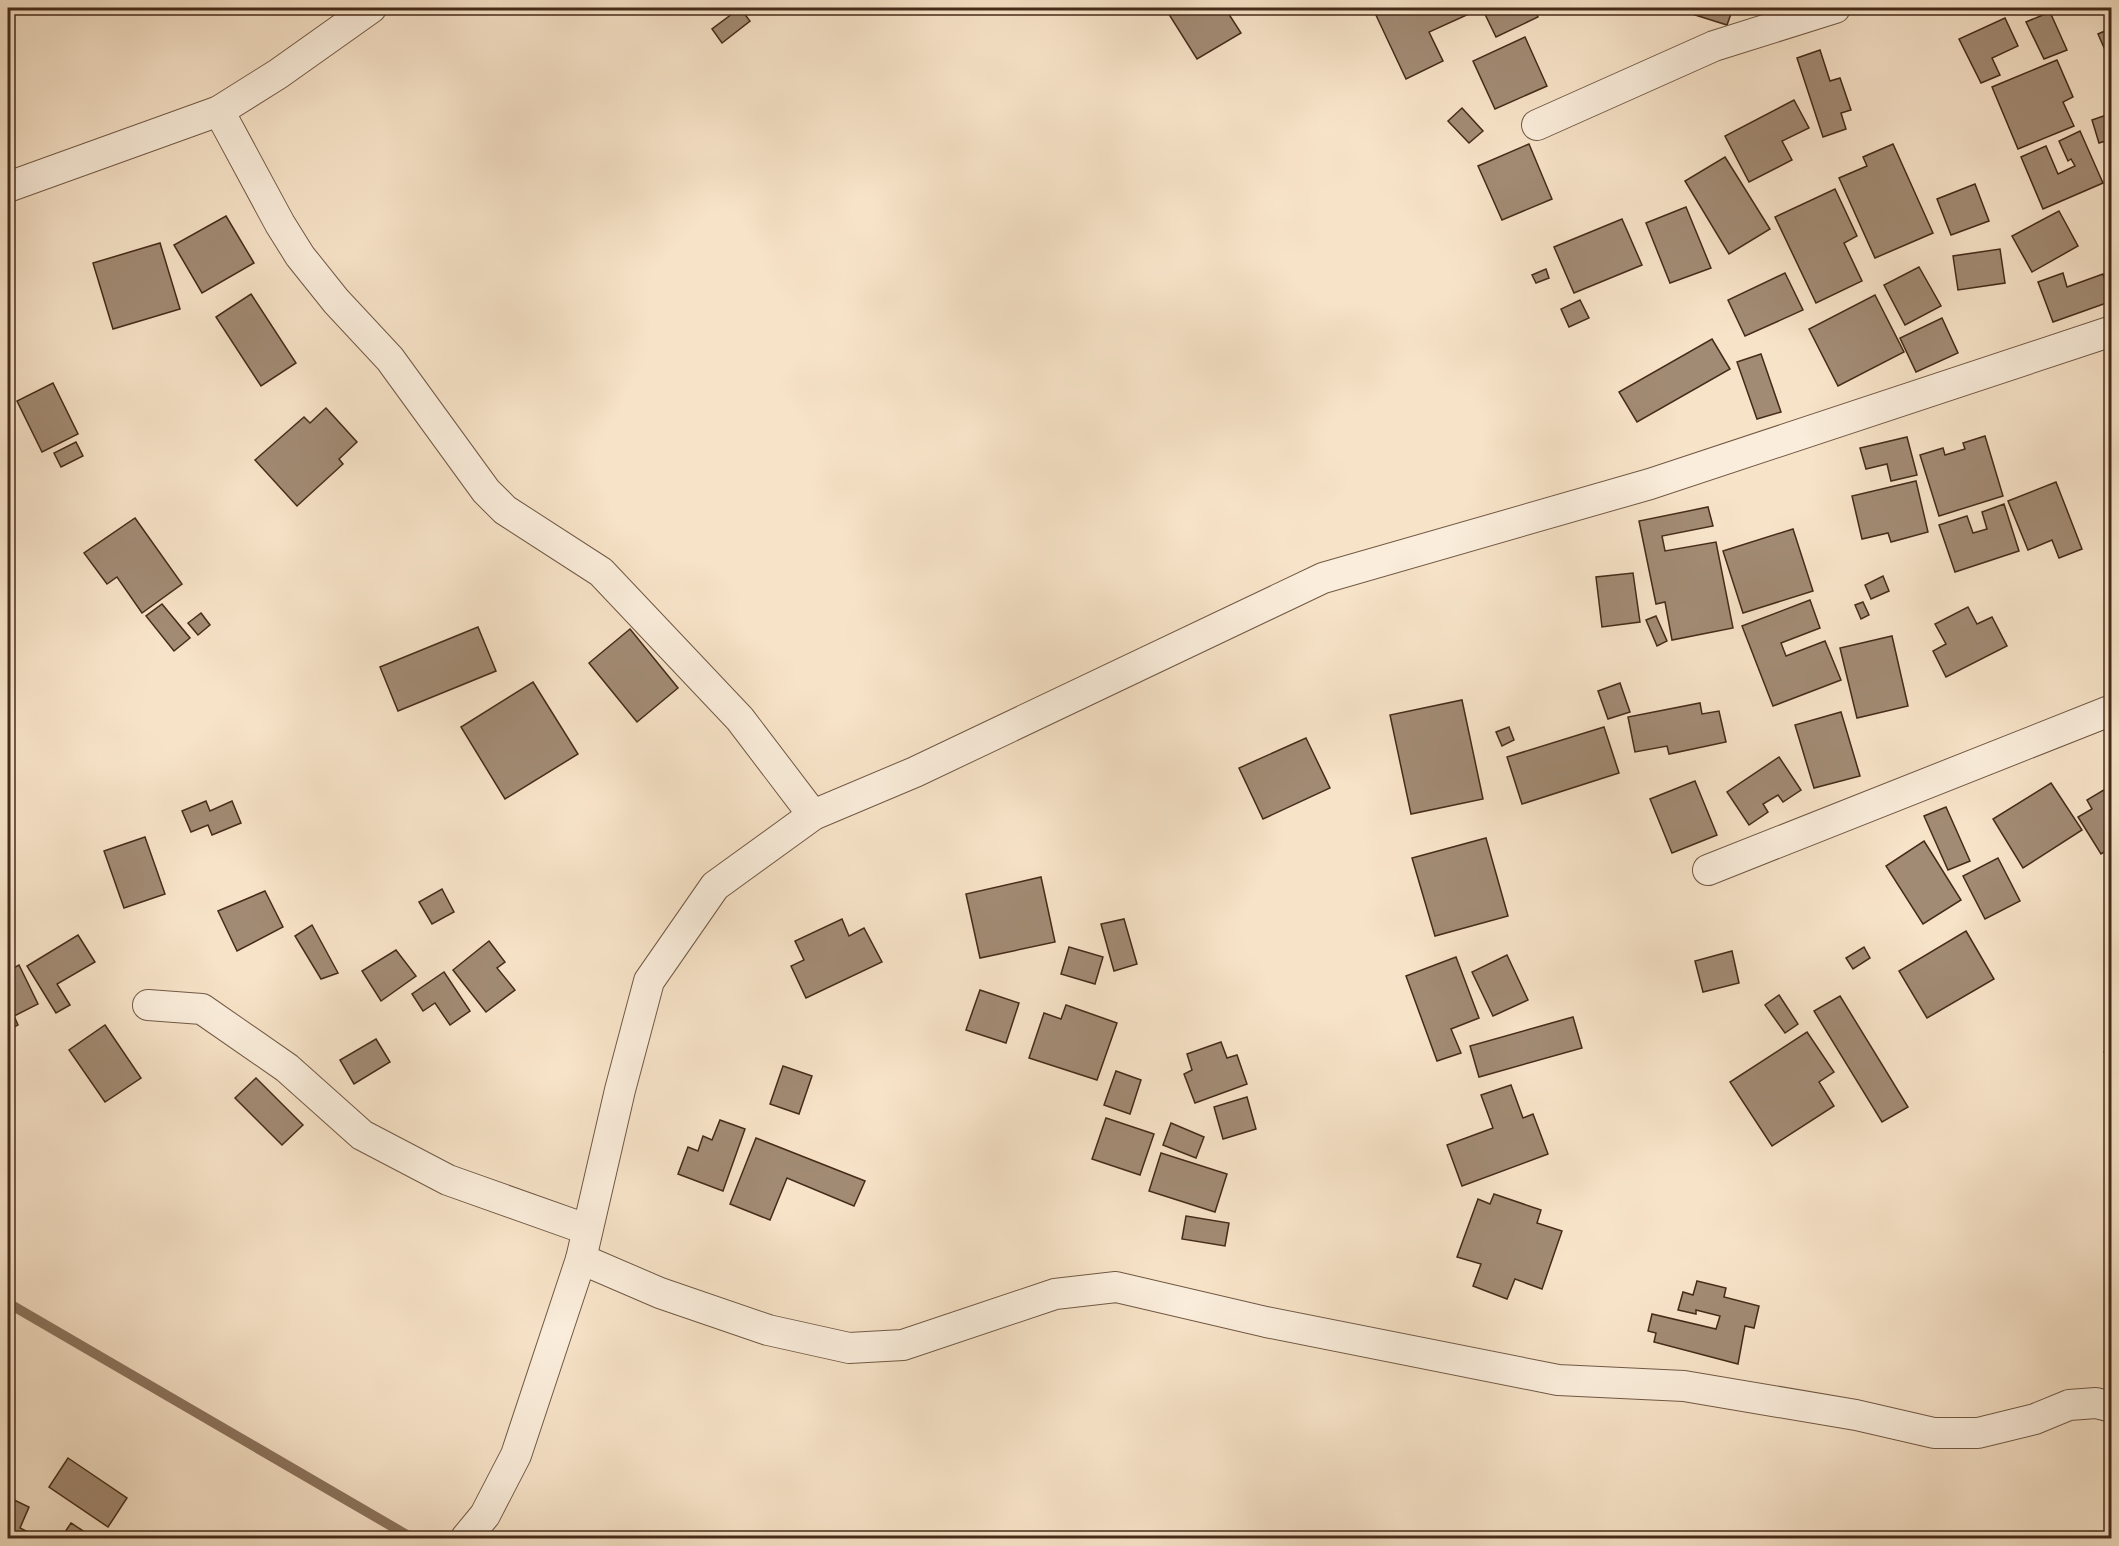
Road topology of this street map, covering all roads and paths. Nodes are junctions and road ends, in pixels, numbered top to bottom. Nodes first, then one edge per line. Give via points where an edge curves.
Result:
1 (371, 8) edge
2 (1835, 8) edge
3 (219, 111) junction
4 (1537, 124) dead end
5 (8, 187) edge
6 (2112, 331) edge
7 (2112, 710) edge
8 (813, 815) junction
9 (1708, 870) dead end
10 (148, 1005) dead end
11 (586, 1229) junction
12 (581, 1259) junction
13 (2112, 1407) edge
14 (466, 1539) edge

1 - 3 street
2 - 4 street via 1714,46
3 - 5 street
3 - 8 street via 300,255 390,359 486,491 506,510 601,572 740,719
6 - 8 street via 1650,484 1323,578 915,772
7 - 9 street
8 - 11 street via 715,886 649,981
10 - 11 street via 202,1009 287,1068 362,1135 448,1180
11 - 12 street
12 - 13 street via 660,1293 768,1330 849,1348 903,1345 1055,1294 1116,1287 1266,1322 1558,1380 1684,1386 1856,1415 1934,1433 1978,1433 2035,1419 2069,1404
12 - 14 street via 516,1455 485,1515

